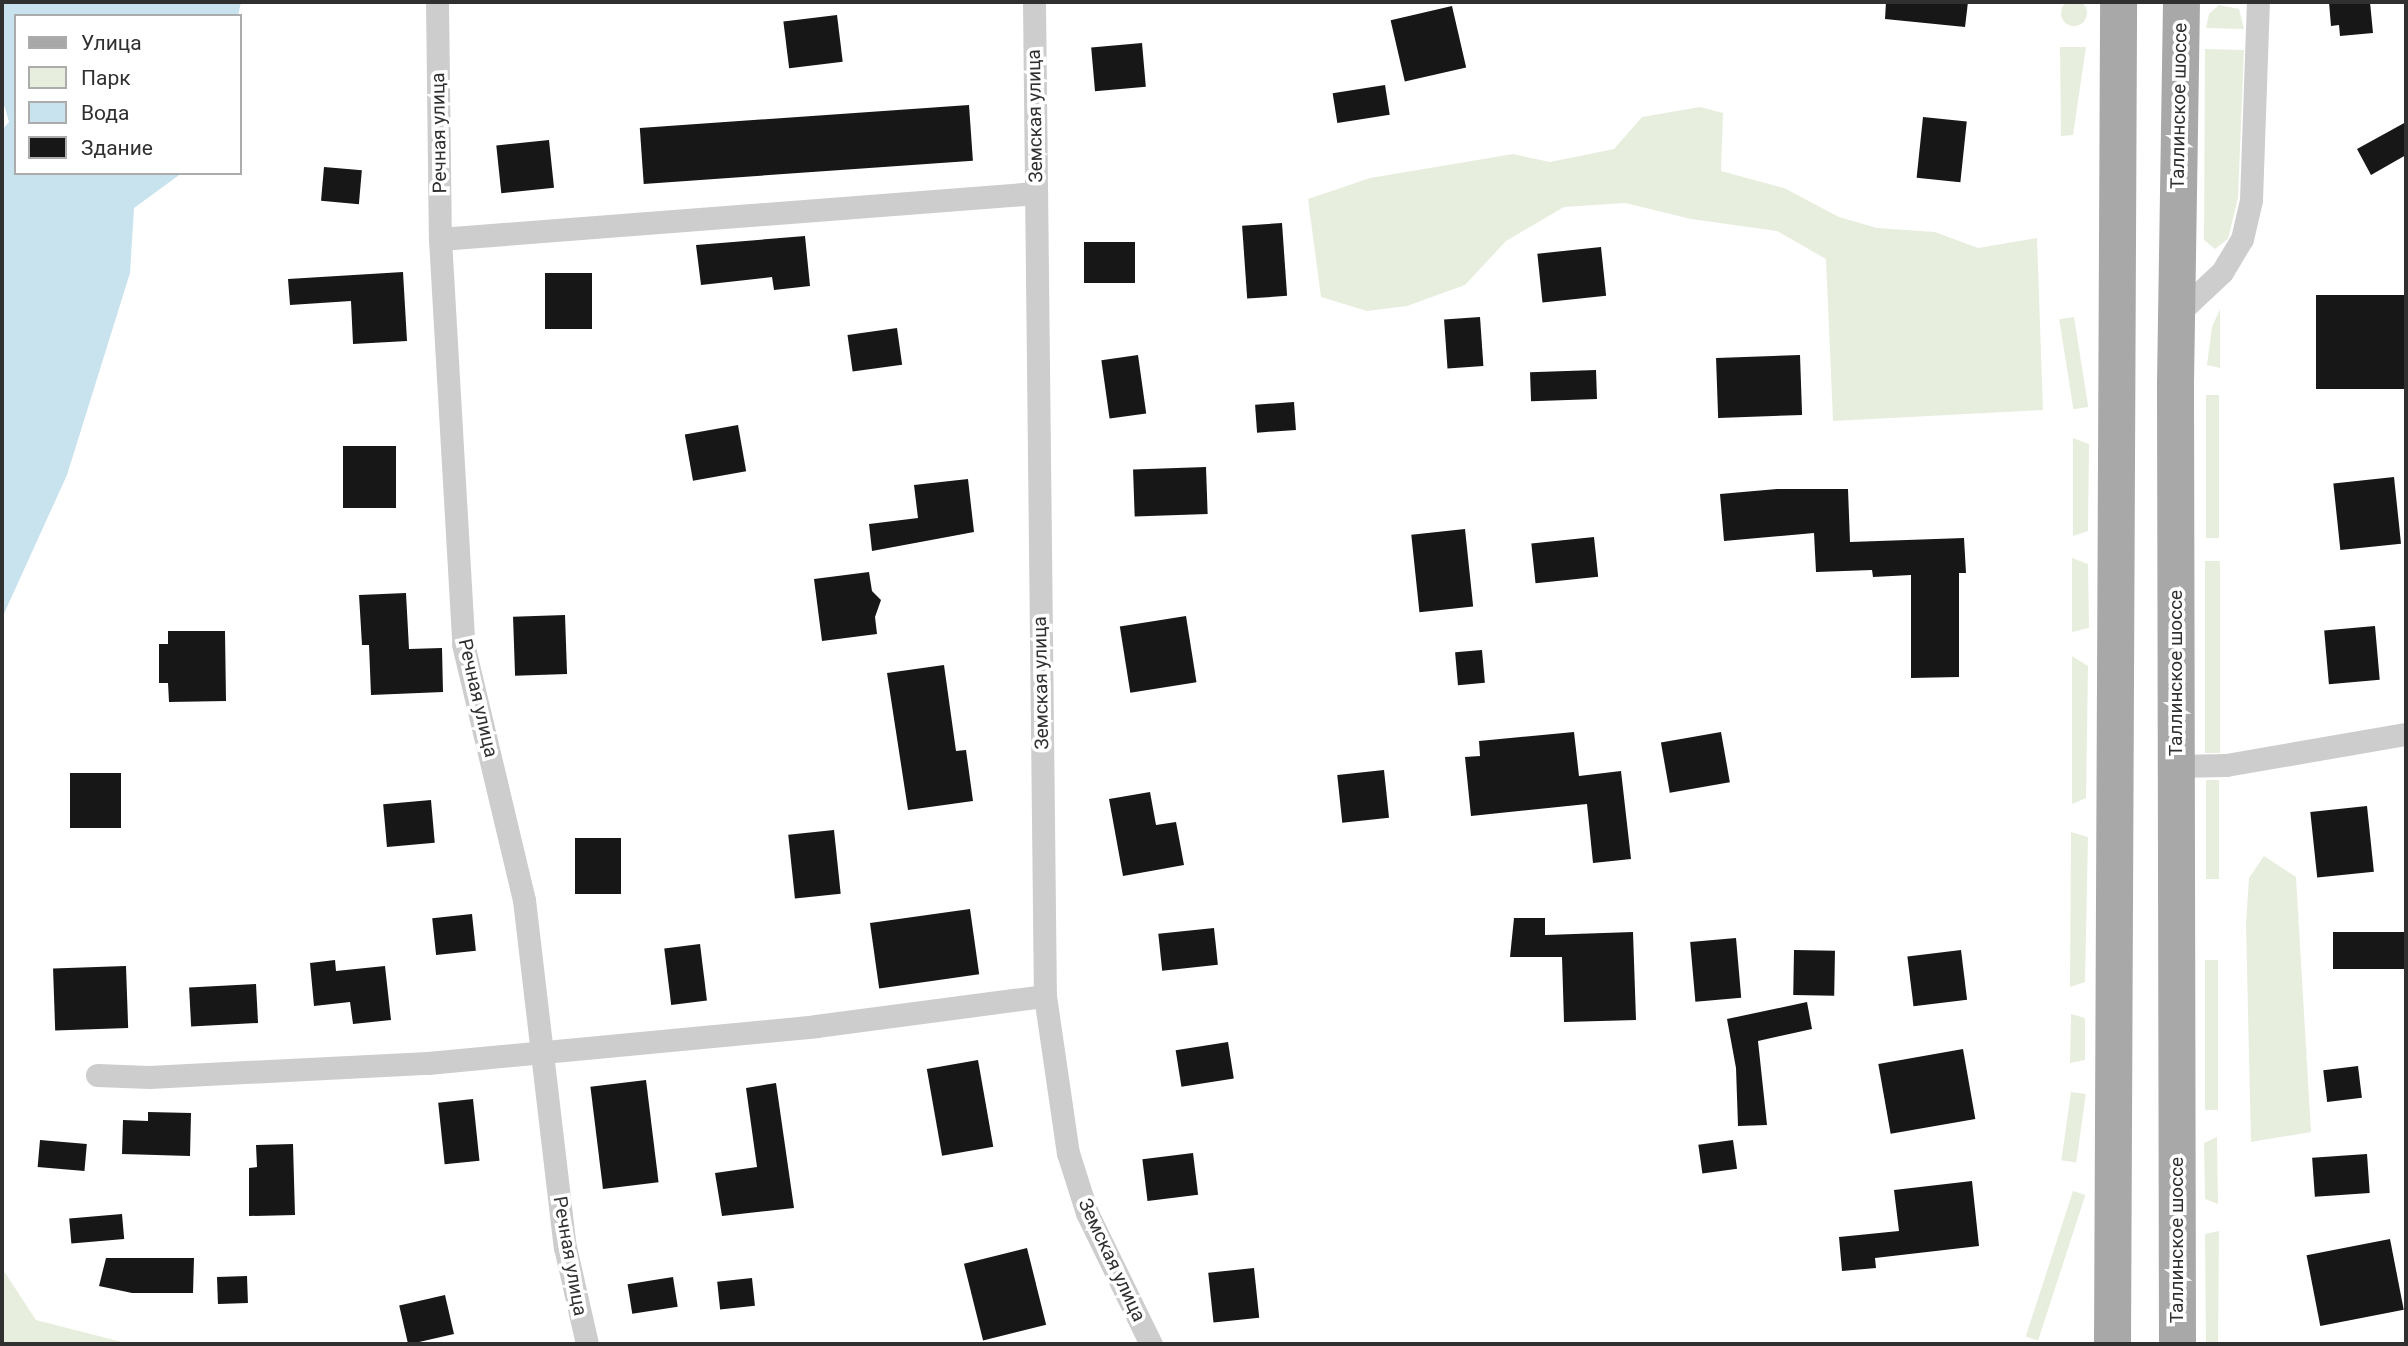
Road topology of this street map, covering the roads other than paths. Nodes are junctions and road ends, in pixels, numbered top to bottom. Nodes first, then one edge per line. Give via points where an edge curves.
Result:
1 (438, 2) edge
2 (1034, 2) edge
3 (2118, 2) edge
4 (2181, 2) edge
5 (2258, 2) edge
6 (1036, 193) junction
7 (440, 239) junction
8 (2175, 316) junction
9 (2406, 734) edge
10 (2176, 766) junction
11 (1045, 996) junction
12 (542, 1052) junction
13 (97, 1075) dead end
14 (587, 1344) edge
15 (1151, 1344) edge
16 (2112, 1344) edge
17 (2178, 1344) edge

1 - 7 street, Речная улица
2 - 6 street, Земская улица
3 - 16 main road
4 - 8 main road, Таллинское шоссе
5 - 8 street via 2251,201 2242,239 2222,272
6 - 7 street
6 - 11 street, Земская улица
7 - 12 street, Речная улица via 463,644 524,900
8 - 10 main road, Таллинское шоссе
9 - 10 street via 2226,765
10 - 17 main road, Таллинское шоссе
11 - 12 street via 816,1026
11 - 15 street, Земская улица via 1068,1153 1087,1213
12 - 13 street via 307,1071
12 - 14 street, Речная улица via 565,1247

